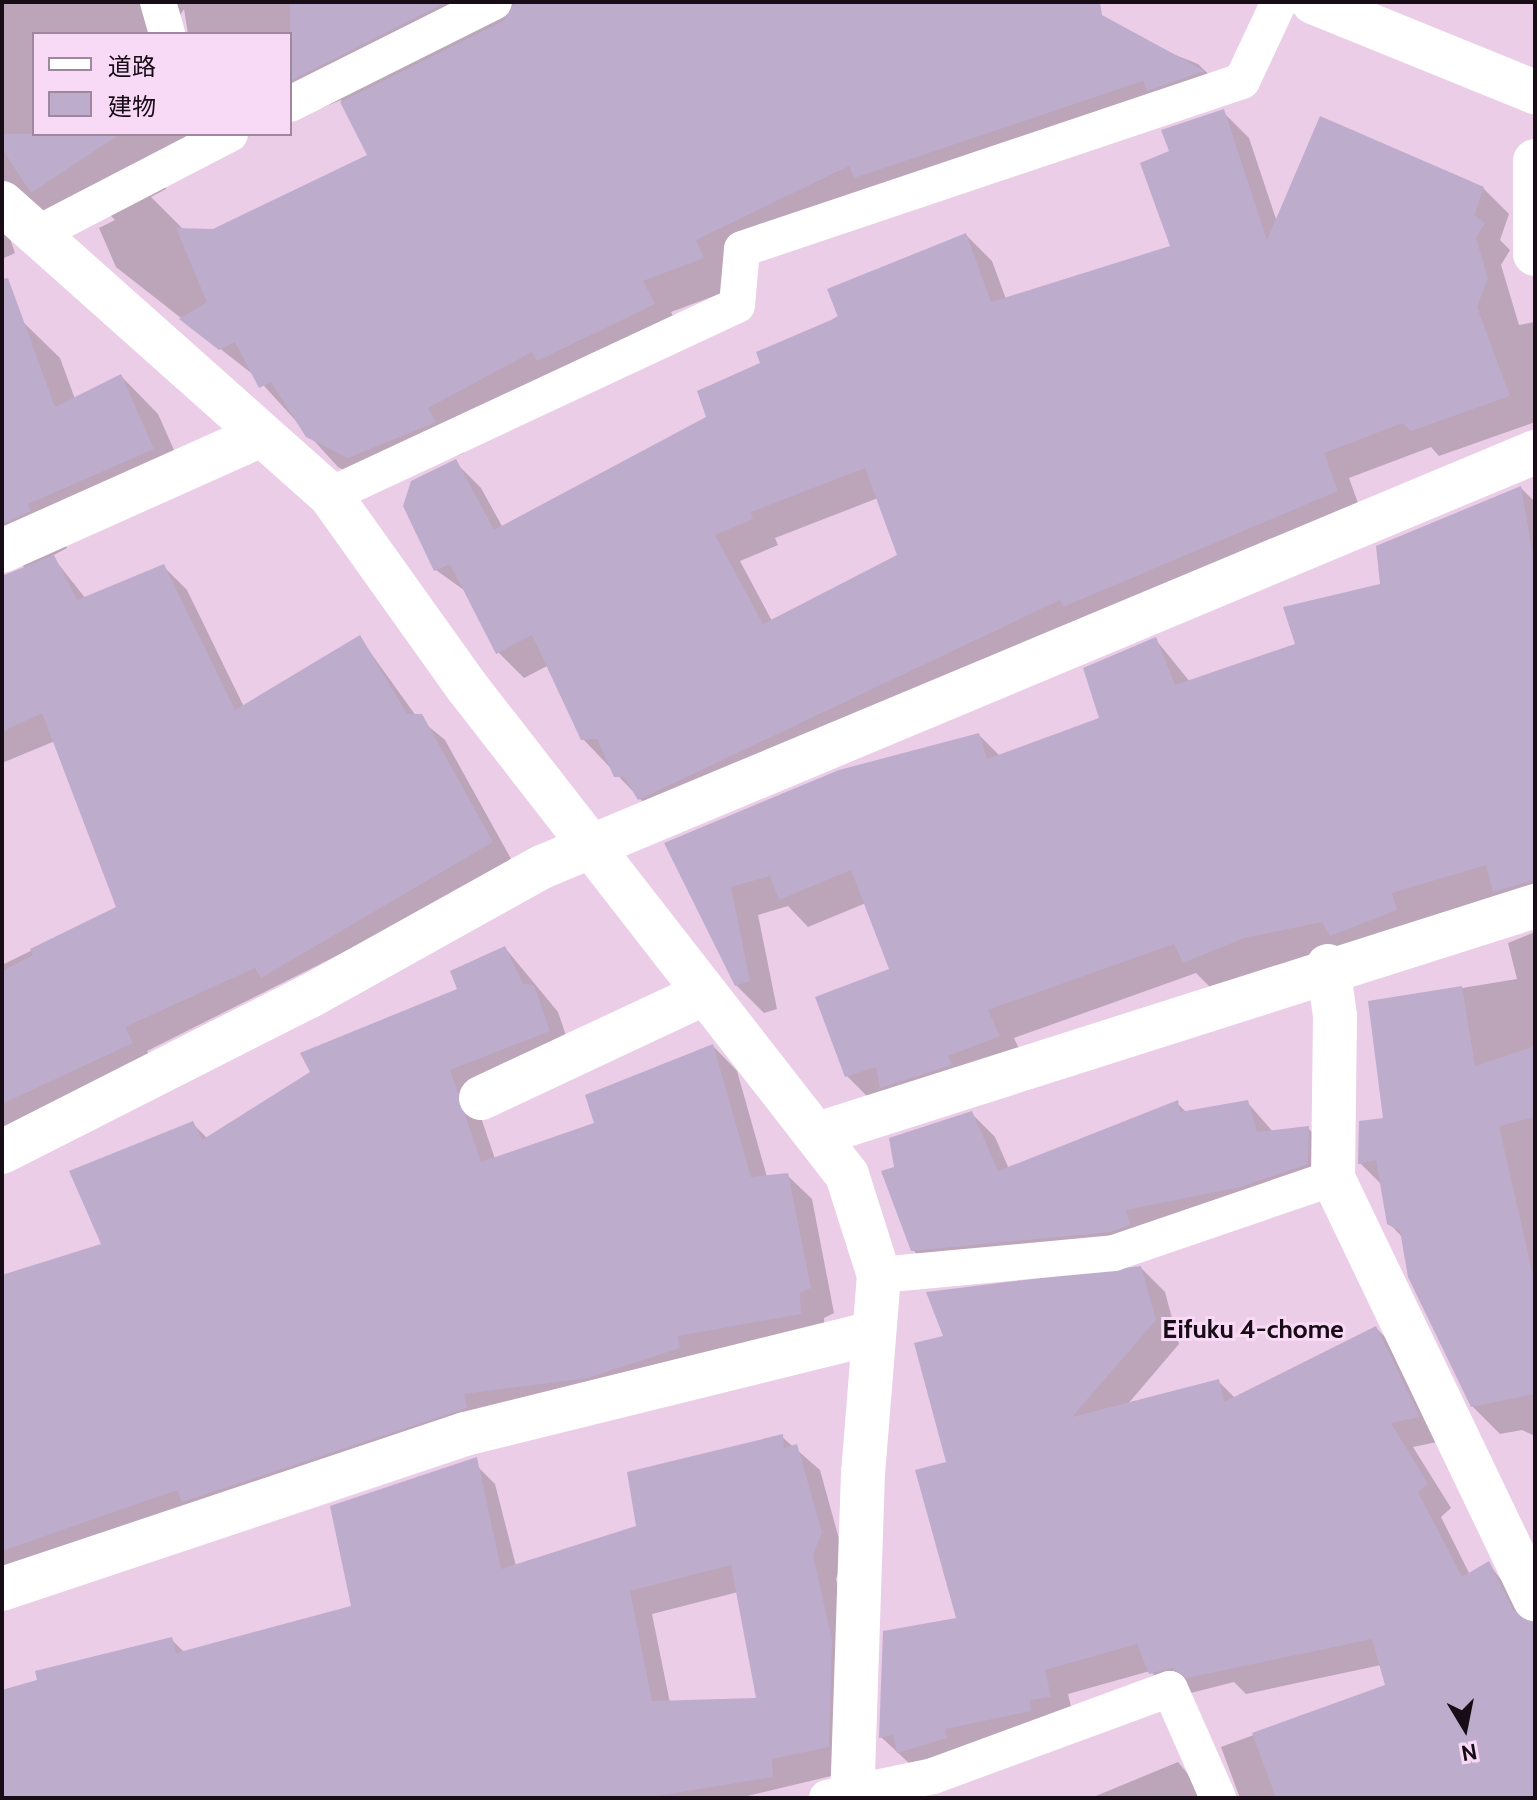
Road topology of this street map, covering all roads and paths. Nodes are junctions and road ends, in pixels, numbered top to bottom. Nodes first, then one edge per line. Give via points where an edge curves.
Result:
1 (158, 2) edge
2 (494, 2) edge
3 (1279, 2) edge
4 (1313, 2) edge
5 (166, 32) edge
6 (1535, 92) edge
7 (292, 103) edge
8 (208, 139) edge
9 (1535, 161) edge
10 (15, 225) edge
11 (1535, 254) edge
12 (261, 435) junction
13 (1535, 452) edge
14 (330, 495) junction
15 (2, 551) edge
16 (591, 850) junction
17 (1535, 906) edge
18 (1328, 966) junction
19 (703, 994) junction
20 (481, 1098) dead end
21 (818, 1134) junction
22 (2, 1152) edge
23 (1333, 1178) junction
24 (879, 1275) junction
25 (872, 1333) junction
26 (2, 1589) edge
27 (1535, 1599) edge
28 (843, 1796) edge
29 (1218, 1798) edge

1 - 5 lane
2 - 7 lane
3 - 14 lane via 1242,81 742,249 737,305
4 - 6 street
8 - 10 lane
9 - 11 street
10 - 12 street
12 - 14 street
12 - 15 street
13 - 16 street via 941,696
14 - 16 street
16 - 19 street
16 - 22 street via 542,867 310,996
17 - 18 street
18 - 21 street
18 - 23 street via 1335,1016
19 - 20 street
19 - 21 street
21 - 24 street via 847,1175
23 - 24 lane via 1114,1253
23 - 27 street
24 - 25 street
25 - 26 street via 465,1434
25 - 28 street
28 - 29 lane via 933,1776 1170,1689

